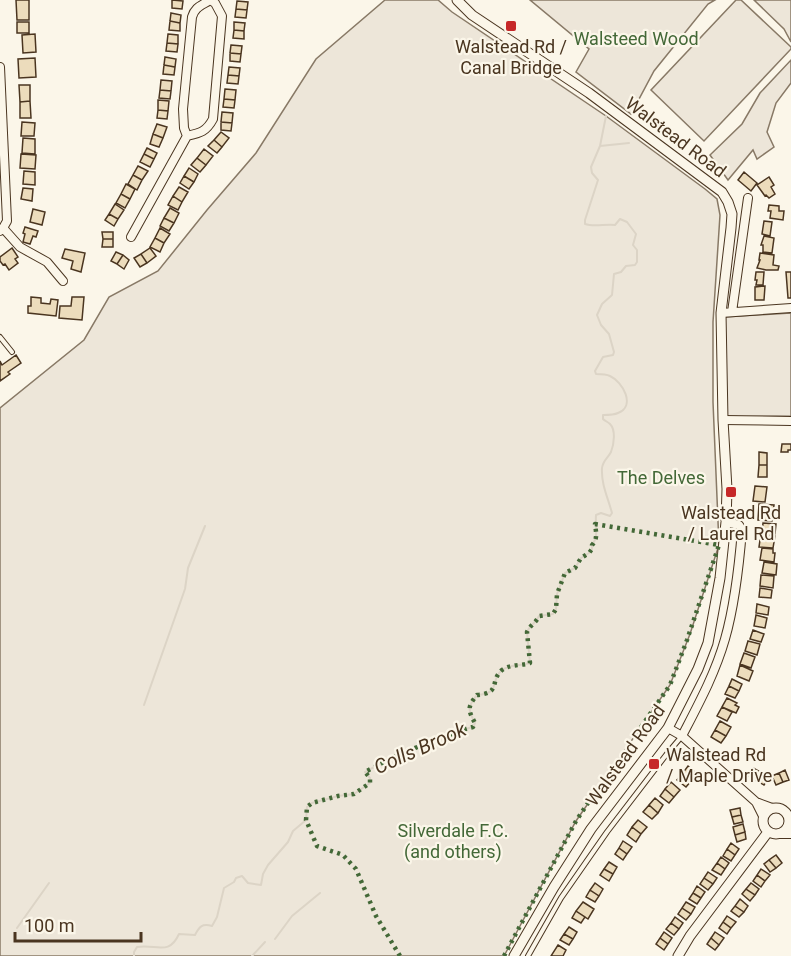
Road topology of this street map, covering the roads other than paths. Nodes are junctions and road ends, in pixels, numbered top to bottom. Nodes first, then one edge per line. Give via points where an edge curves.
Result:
1 (210, 0) edge
2 (457, 0) edge
3 (0, 68) edge
4 (187, 136) junction
5 (748, 198) dead end
6 (745, 212) junction
7 (732, 213) junction
8 (2, 229) edge
9 (131, 237) dead end
10 (63, 280) dead end
11 (791, 308) edge
12 (732, 312) junction
13 (721, 313) junction
14 (0, 337) edge
15 (12, 352) dead end
16 (723, 420) junction
17 (791, 421) edge
18 (726, 522) junction
19 (668, 728) junction
20 (682, 736) junction
21 (756, 802) junction
22 (787, 807) edge
23 (772, 808) junction
24 (763, 816) junction
25 (790, 830) edge
26 (768, 832) junction
27 (514, 956) edge
28 (528, 956) edge
29 (678, 956) edge

1 - 4 street via 198,6 192,17 183,109
1 - 4 street via 222,16 213,119 200,133
2 - 7 street, Walstead Road via 472,15 589,93 722,192
3 - 8 street via 7,221
4 - 9 street
5 - 6 street
6 - 7 street
6 - 12 street
7 - 13 street, Walstead Road
8 - 10 street
11 - 12 street
12 - 13 street
13 - 16 street, Walstead Road
14 - 15 lane
16 - 17 street
16 - 18 street, Walstead Road
18 - 19 street, Walstead Road via 708,643
18 - 20 street, Walstead Road via 739,525 742,530 731,616 715,670
19 - 20 street
19 - 27 street, Walstead Road via 591,829
20 - 21 street
20 - 28 lane via 607,832 561,898
21 - 23 street
21 - 24 street
22 - 23 street
22 - 25 street
23 - 24 street
24 - 26 street
25 - 26 street via 780,834
26 - 29 street

